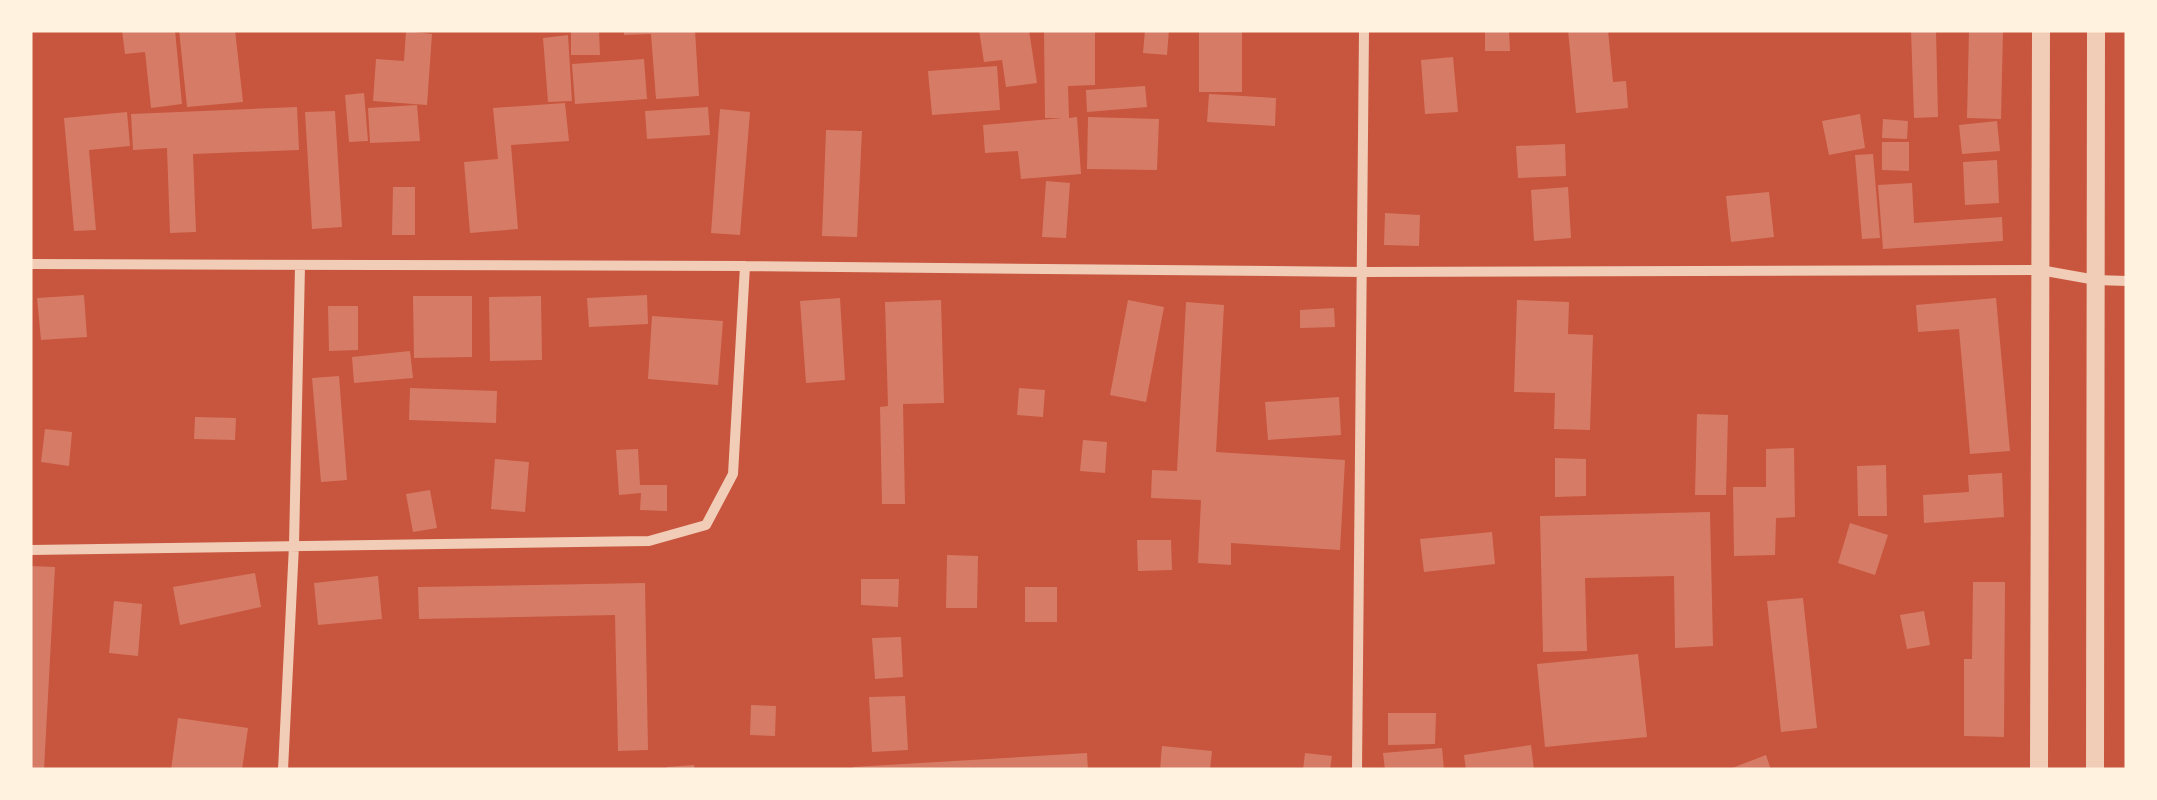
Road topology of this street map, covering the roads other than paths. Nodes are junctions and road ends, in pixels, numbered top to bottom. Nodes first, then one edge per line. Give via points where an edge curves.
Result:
1 (1364, 30) edge
2 (2041, 30) edge
3 (2096, 30) edge
4 (30, 264) edge
5 (300, 266) junction
6 (745, 266) junction
7 (2040, 270) junction
8 (1363, 272) junction
9 (2096, 280) junction
10 (2127, 280) edge
11 (294, 546) junction
12 (30, 550) edge
13 (282, 770) edge
14 (1357, 770) edge
15 (2039, 770) edge
16 (2095, 770) edge

1 - 8 street
2 - 7 street
3 - 9 street
4 - 5 street
5 - 6 street
5 - 11 street
6 - 8 street
6 - 11 street via 732,474 706,525 650,541
7 - 8 street
7 - 9 street
7 - 15 street
8 - 14 street
9 - 10 street
9 - 16 street
11 - 12 street
11 - 13 street

